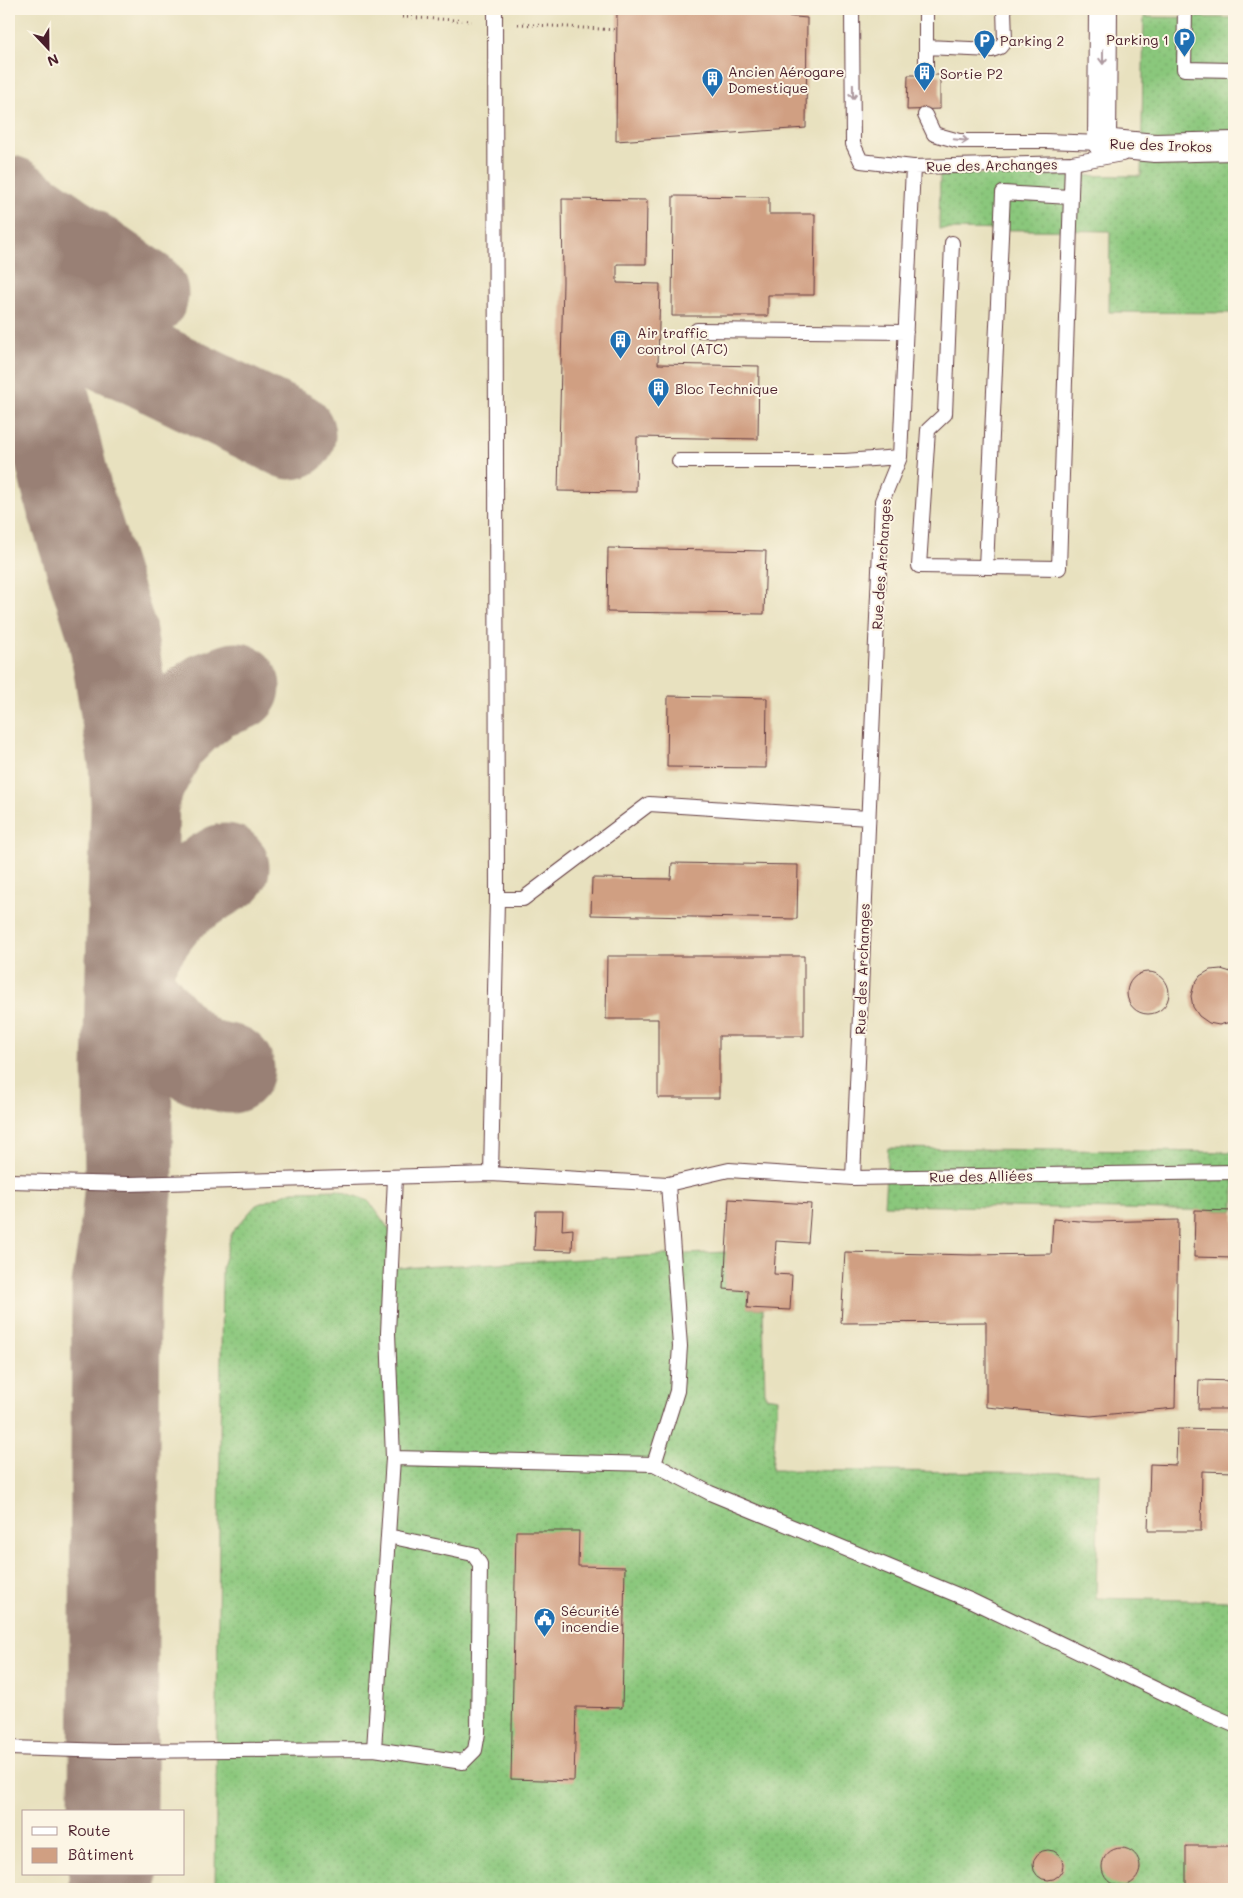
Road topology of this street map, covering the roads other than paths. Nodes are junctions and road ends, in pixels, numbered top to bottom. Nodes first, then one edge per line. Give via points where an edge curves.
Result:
1 (495, 9) edge
2 (852, 9) edge
3 (926, 9) edge
4 (1004, 9) edge
5 (1103, 9) edge
6 (1184, 9) edge
7 (926, 47) junction
8 (1234, 70) edge
9 (926, 72) dead end
10 (925, 115) dead end
11 (1102, 143) junction
12 (1234, 146) edge
13 (1155, 148) junction
14 (1072, 163) junction
15 (913, 167) junction
16 (1070, 197) junction
17 (952, 243) dead end
18 (697, 330) dead end
19 (906, 332) junction
20 (900, 457) junction
21 (678, 461) dead end
22 (986, 567) junction
23 (868, 818) junction
24 (497, 899) junction
25 (1234, 1172) edge
26 (491, 1174) junction
27 (395, 1177) junction
28 (853, 1178) junction
29 (9, 1181) edge
30 (668, 1184) junction
31 (393, 1458) junction
32 (654, 1464) junction
33 (388, 1536) junction
34 (1234, 1725) edge
35 (9, 1748) edge
36 (374, 1749) junction

1 - 24 lane
2 -> 15 lane via 853,144 860,162
3 - 7 lane
4 - 7 lane via 1004,41 1000,48
5 -> 11 main road, Rue des Irokos
6 - 8 lane via 1184,69
7 - 9 lane
10 -> 11 lane via 934,134 959,141
11 - 13 main road, Rue des Irokos
12 - 13 main road, Rue des Irokos
13 - 14 lane, Rue des Archanges
14 - 15 lane, Rue des Archanges
14 - 16 lane
15 - 19 lane, Rue des Archanges
16 - 22 lane via 1004,193
16 - 22 lane via 1060,568
17 - 22 lane via 945,414 928,430 919,566
18 - 19 lane
19 - 20 lane, Rue des Archanges
20 - 21 lane via 845,461
20 - 23 lane, Rue des Archanges via 882,501
23 - 24 lane via 649,804 523,898
23 - 28 lane, Rue des Archanges
24 - 26 lane
25 - 28 lane, Rue des Alliées
26 - 27 lane, Rue des Alliées
26 - 30 lane, Rue des Alliées
27 - 29 lane, Rue des Alliées via 129,1184
27 - 31 lane via 388,1333
28 - 30 lane, Rue des Alliées via 729,1170
30 - 32 lane via 680,1346 677,1391
31 - 32 lane
31 - 33 lane
32 - 34 lane via 710,1493 972,1600
33 - 36 lane
33 - 36 lane via 473,1554 480,1564 478,1733 475,1750 463,1762
35 - 36 lane via 113,1751

